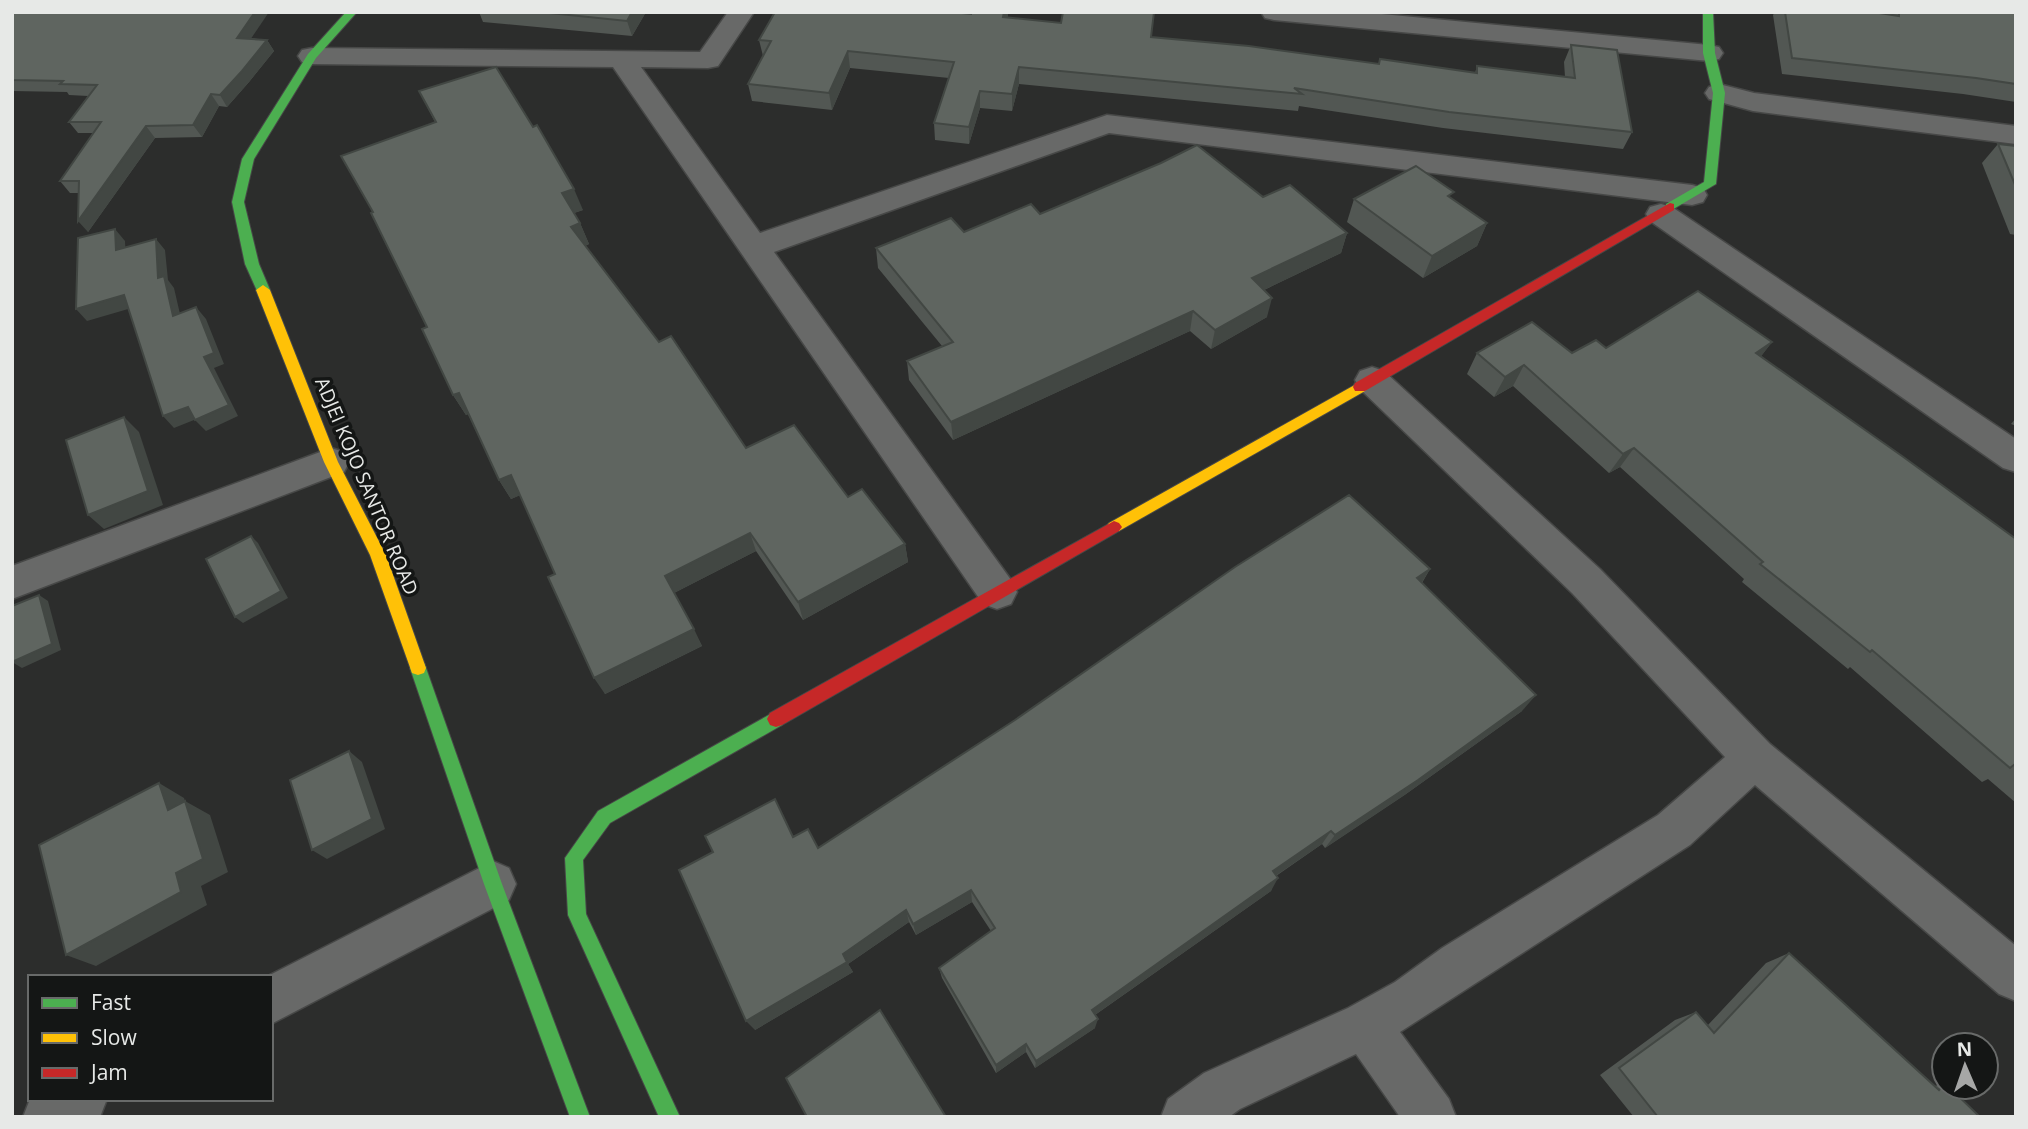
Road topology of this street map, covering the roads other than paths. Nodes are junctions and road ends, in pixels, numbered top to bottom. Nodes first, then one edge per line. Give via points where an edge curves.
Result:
1 (352, 12) edge
2 (741, 12) edge
3 (1274, 12) edge
4 (1708, 12) edge
5 (1709, 53) junction
6 (312, 56) junction
7 (622, 61) junction
8 (1719, 93) junction
9 (2016, 135) edge
10 (1692, 195) junction
11 (1661, 214) junction
12 (754, 247) junction
13 (1373, 380) junction
14 (2016, 458) edge
15 (331, 462) junction
16 (12, 583) edge
17 (997, 592) junction
18 (1755, 758) junction
19 (493, 884) junction
20 (2016, 977) edge
21 (273, 999) edge
22 (1365, 1025) junction
23 (78, 1101) edge
24 (48, 1117) edge
25 (580, 1117) edge
26 (670, 1117) edge
27 (1186, 1117) edge
28 (1431, 1117) edge

1 - 6 street, ADJEI KOJO SANTOR ROAD
2 - 7 street via 708,60
3 - 5 street
4 - 5 street
5 - 8 street
6 - 7 street
6 - 15 street, ADJEI KOJO SANTOR ROAD via 248,159 238,202 252,264
7 - 12 street
8 - 9 street via 1753,102
8 - 10 street via 1710,184
10 - 11 street
10 - 12 street via 1108,124
11 - 13 street
11 - 14 street
12 - 17 street
13 - 17 street
13 - 18 street via 1586,581
15 - 16 street
15 - 19 street, ADJEI KOJO SANTOR ROAD via 378,555
17 - 26 street via 604,817 574,858 577,915
18 - 20 street
18 - 22 street via 1674,830
19 - 21 street
19 - 25 street, ADJEI KOJO SANTOR ROAD
22 - 27 street via 1222,1091
22 - 28 street
23 - 24 street

